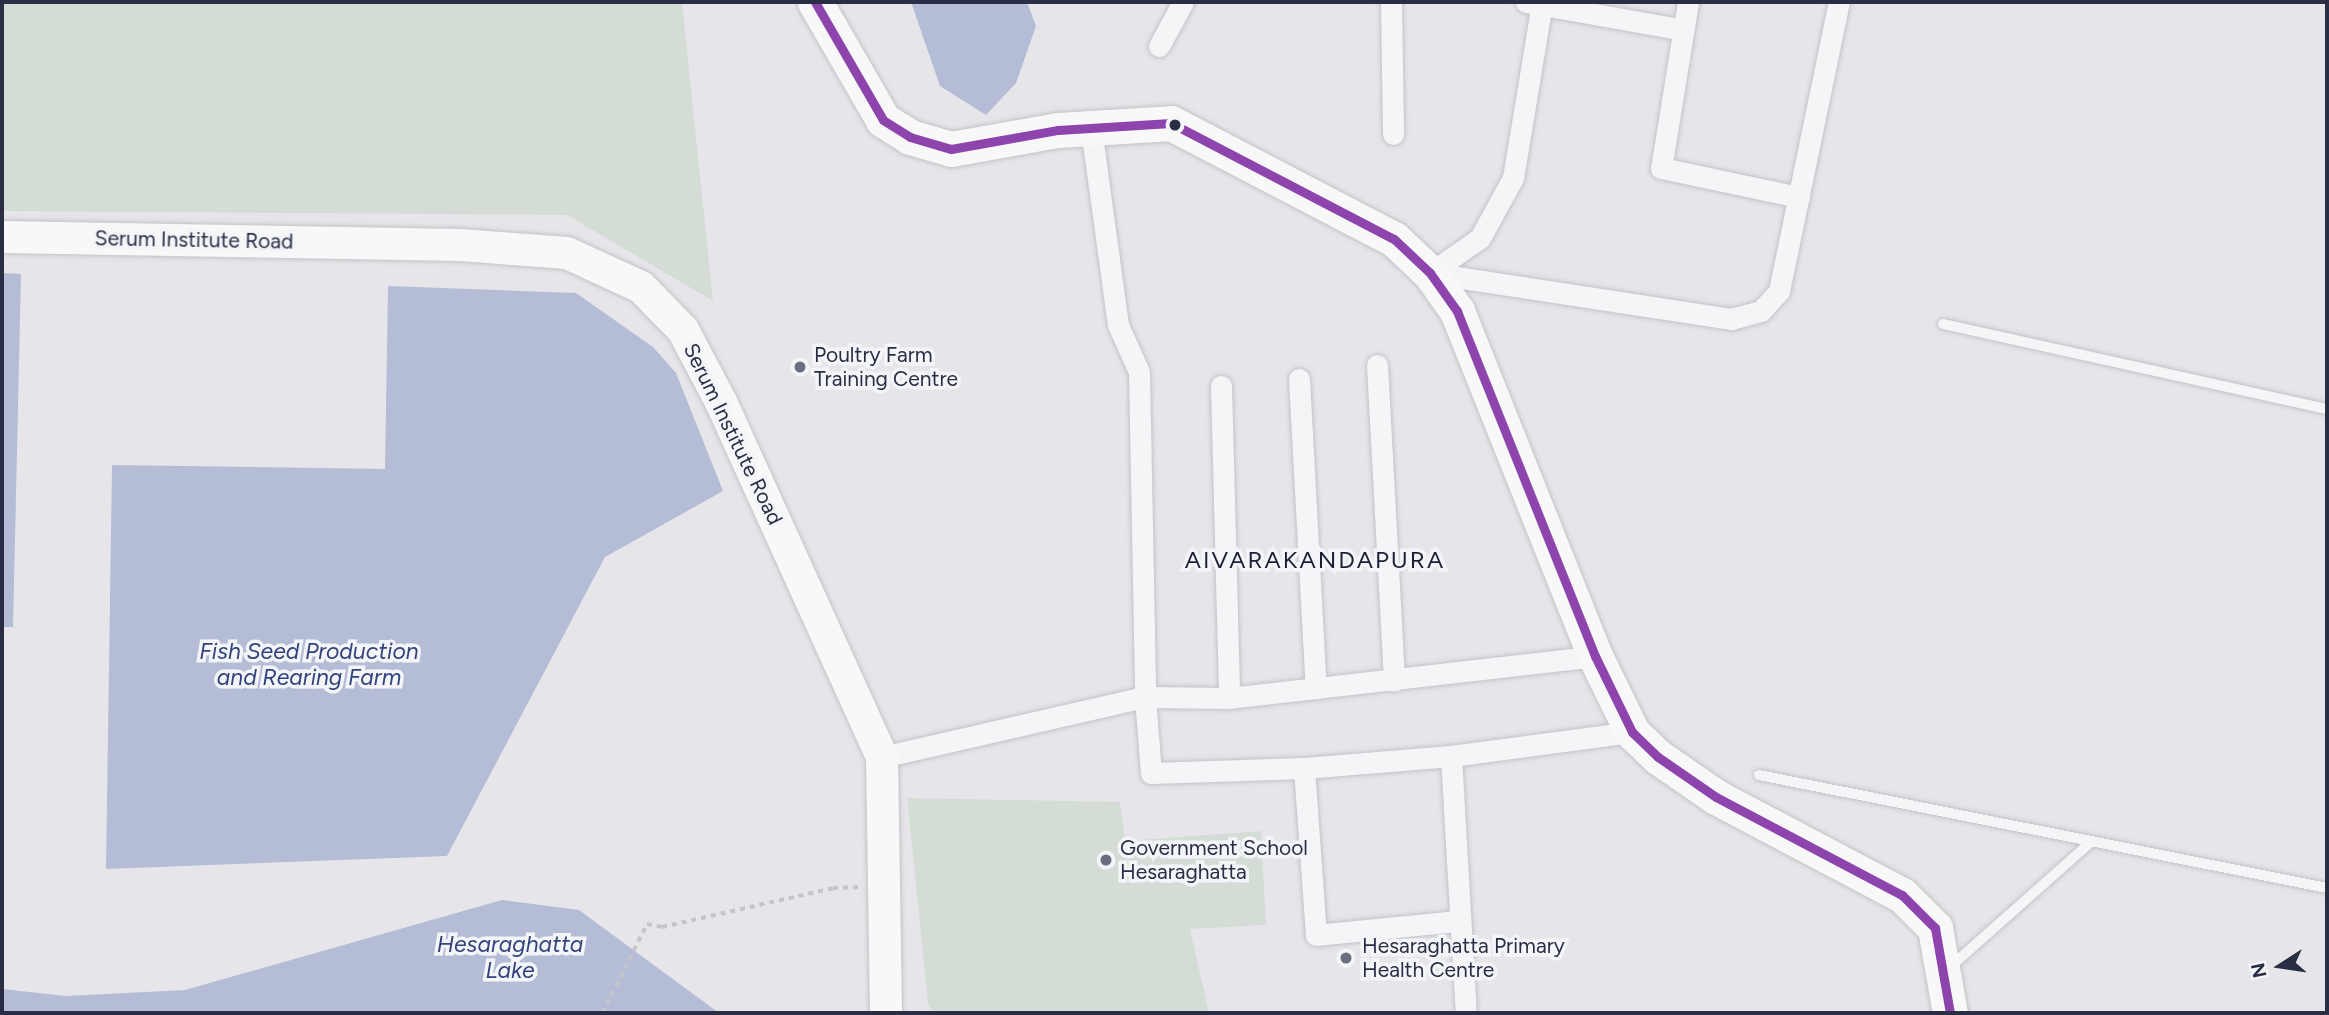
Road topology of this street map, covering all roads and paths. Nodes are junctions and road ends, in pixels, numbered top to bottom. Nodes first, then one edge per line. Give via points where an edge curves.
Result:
1 (815, 2) edge
2 (1183, 2) edge
3 (1391, 2) edge
4 (1688, 2) edge
5 (1839, 2) edge
6 (1536, 3) edge
7 (1684, 30) junction
8 (1159, 46) dead end
9 (1091, 128) junction
10 (1393, 134) dead end
11 (1799, 197) junction
12 (2, 237) edge
13 (1430, 273) junction
14 (1943, 324) dead end
15 (1377, 365) dead end
16 (1299, 379) dead end
17 (1221, 386) dead end
18 (2327, 409) edge
19 (1595, 656) junction
20 (1394, 681) junction
21 (1316, 689) junction
22 (1145, 697) junction
23 (1229, 698) junction
24 (1632, 732) junction
25 (1451, 756) junction
26 (882, 757) junction
27 (1304, 768) junction
28 (1759, 775) dead end
29 (2092, 841) junction
30 (883, 885) junction
31 (2327, 888) edge
32 (1457, 921) junction
33 (1944, 972) junction
34 (602, 1013) edge
35 (886, 1013) edge
36 (1466, 1013) edge
37 (1950, 1013) edge

1 - 9 main road via 883,120 910,137 951,149
2 - 8 street
3 - 10 street
4 - 7 street
5 - 11 street
6 - 7 street
6 - 13 street via 1513,178 1480,238
7 - 11 street via 1661,168
9 - 13 main road via 1171,123 1394,239
9 - 22 street via 1118,325 1139,372
11 - 13 street via 1779,291 1761,311 1731,319
12 - 26 main road, Serum Institute Road via 460,245 567,253 641,287 682,330 721,402
13 - 19 main road via 1457,311
14 - 18 lane
15 - 20 street
16 - 21 street
17 - 23 street
19 - 20 street
19 - 24 main road
20 - 21 street
21 - 23 street
22 - 23 street
22 - 26 street
22 - 27 street via 1151,774
24 - 25 street
24 - 33 main road via 1658,757 1716,797 1902,895 1935,928
25 - 27 street
25 - 32 street
26 - 30 main road, Serum Institute Road
27 - 32 street via 1316,935
28 - 29 lane
29 - 31 lane
29 - 33 lane
30 - 34 path via 833,888 663,928 647,924
30 - 35 main road, Serum Institute Road
32 - 36 street
33 - 37 main road

